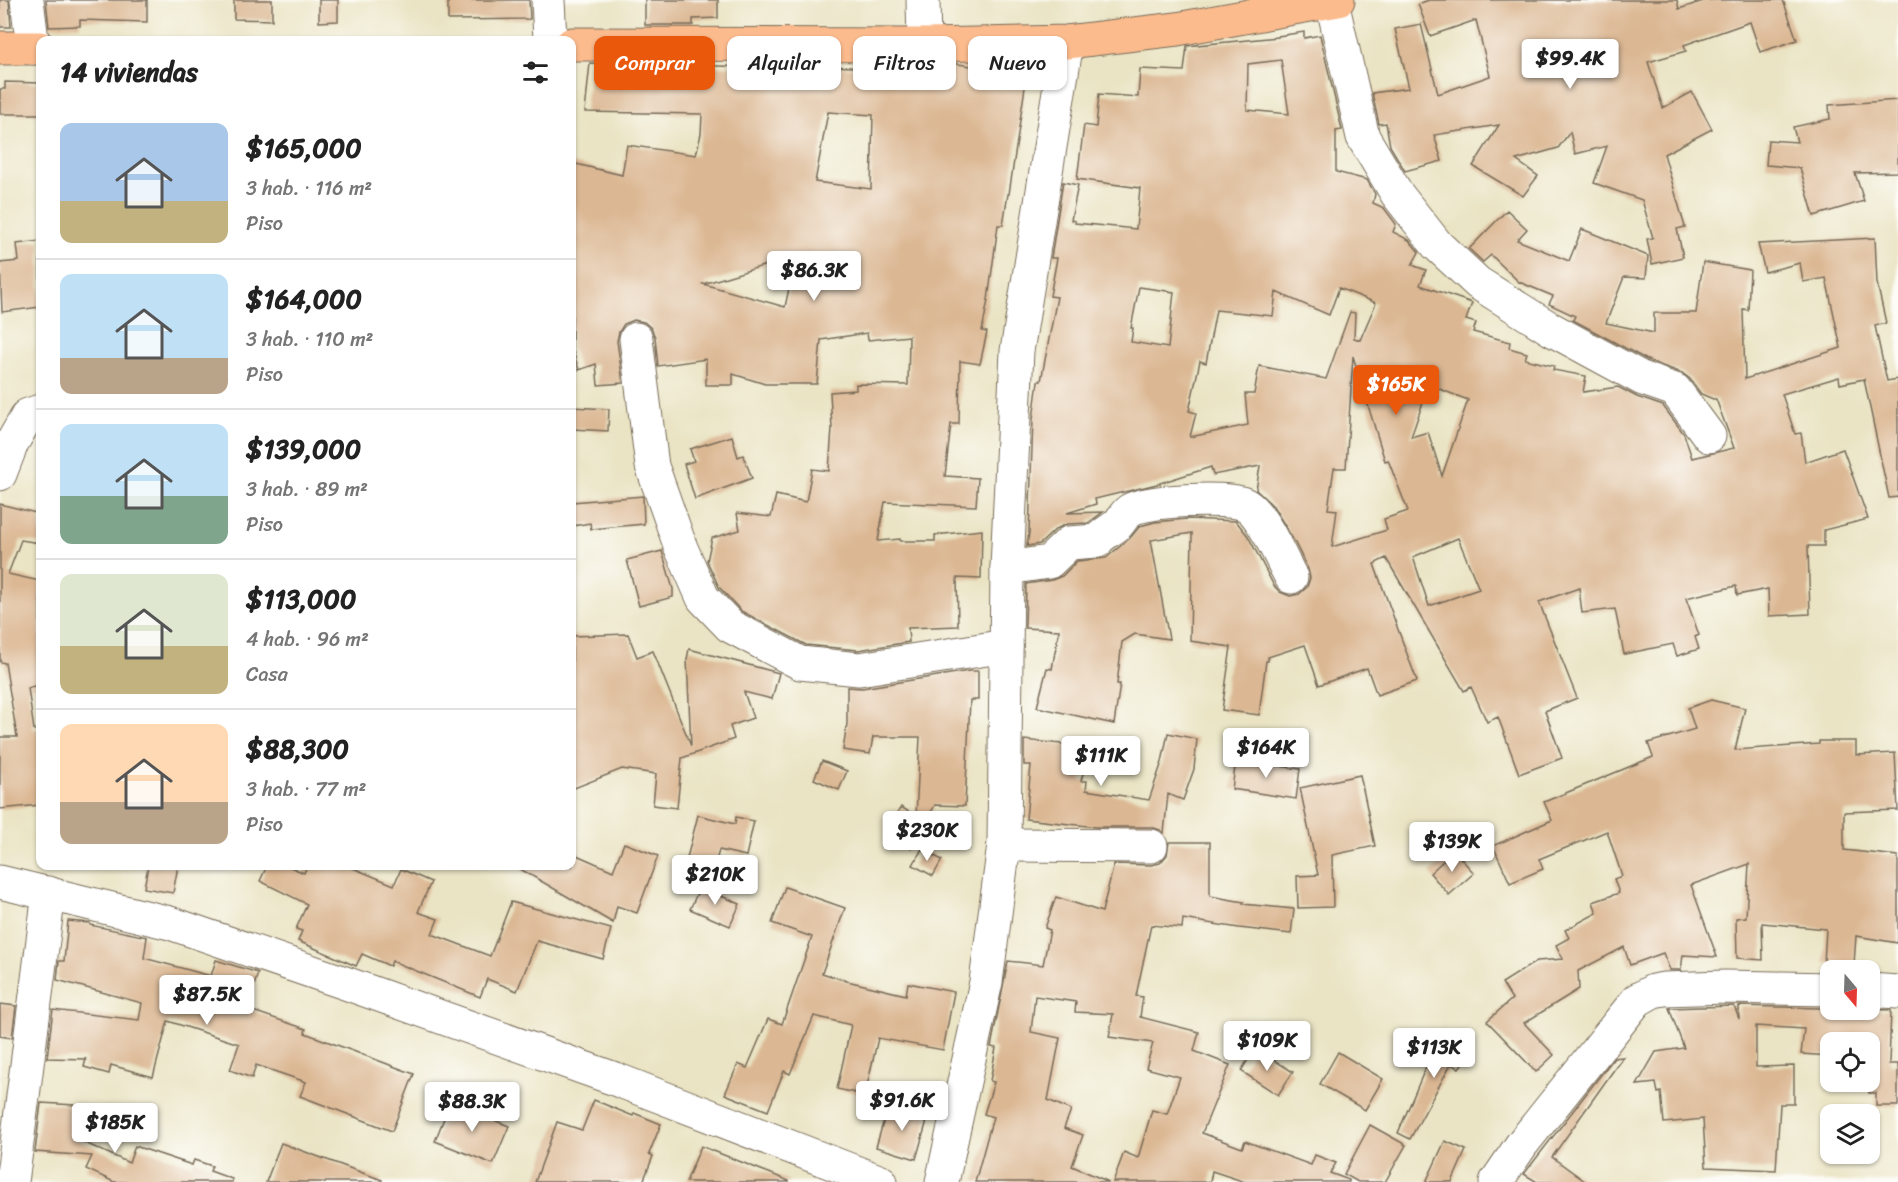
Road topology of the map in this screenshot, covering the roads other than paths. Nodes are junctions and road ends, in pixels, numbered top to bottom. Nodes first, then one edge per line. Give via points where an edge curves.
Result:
1 (27, 0) edge
2 (548, 0) edge
3 (923, 0) edge
4 (1335, 1) edge
5 (550, 36) edge
6 (924, 36) edge
7 (1067, 42) edge
8 (36, 43) edge
9 (576, 44) edge
10 (853, 45) edge
11 (0, 48) edge
12 (36, 48) edge
13 (1059, 90) edge
14 (636, 339) dead end
15 (36, 412) edge
16 (1709, 436) dead end
17 (0, 474) edge
18 (1007, 568) junction
19 (1291, 577) dead end
20 (1006, 646) junction
21 (1004, 845) junction
22 (1151, 846) dead end
23 (0, 882) edge
24 (49, 893) junction
25 (1820, 988) edge
26 (1880, 991) edge
27 (1898, 992) edge
28 (12, 1182) edge
29 (881, 1182) edge
30 (942, 1182) edge
31 (1496, 1182) edge

1 - 8 street
2 - 5 street
3 - 6 street
4 - 7 main road via 1177,29
4 - 16 street via 1363,136 1397,194 1437,244 1478,283 1551,329 1643,379 1675,390
9 - 10 main road
11 - 12 main road
13 - 18 street via 1017,351
14 - 20 street via 652,466 681,548 704,598 730,626 800,663 859,669
15 - 17 street via 28,415
18 - 19 street via 1049,562 1069,543 1097,541 1130,509 1159,502 1220,500 1244,504 1259,518
18 - 20 street
20 - 21 street
21 - 22 street
21 - 30 street via 986,982
23 - 24 street
24 - 28 street
24 - 29 street via 170,923 348,984 615,1079
25 - 31 street via 1664,989 1637,1000
26 - 27 street

